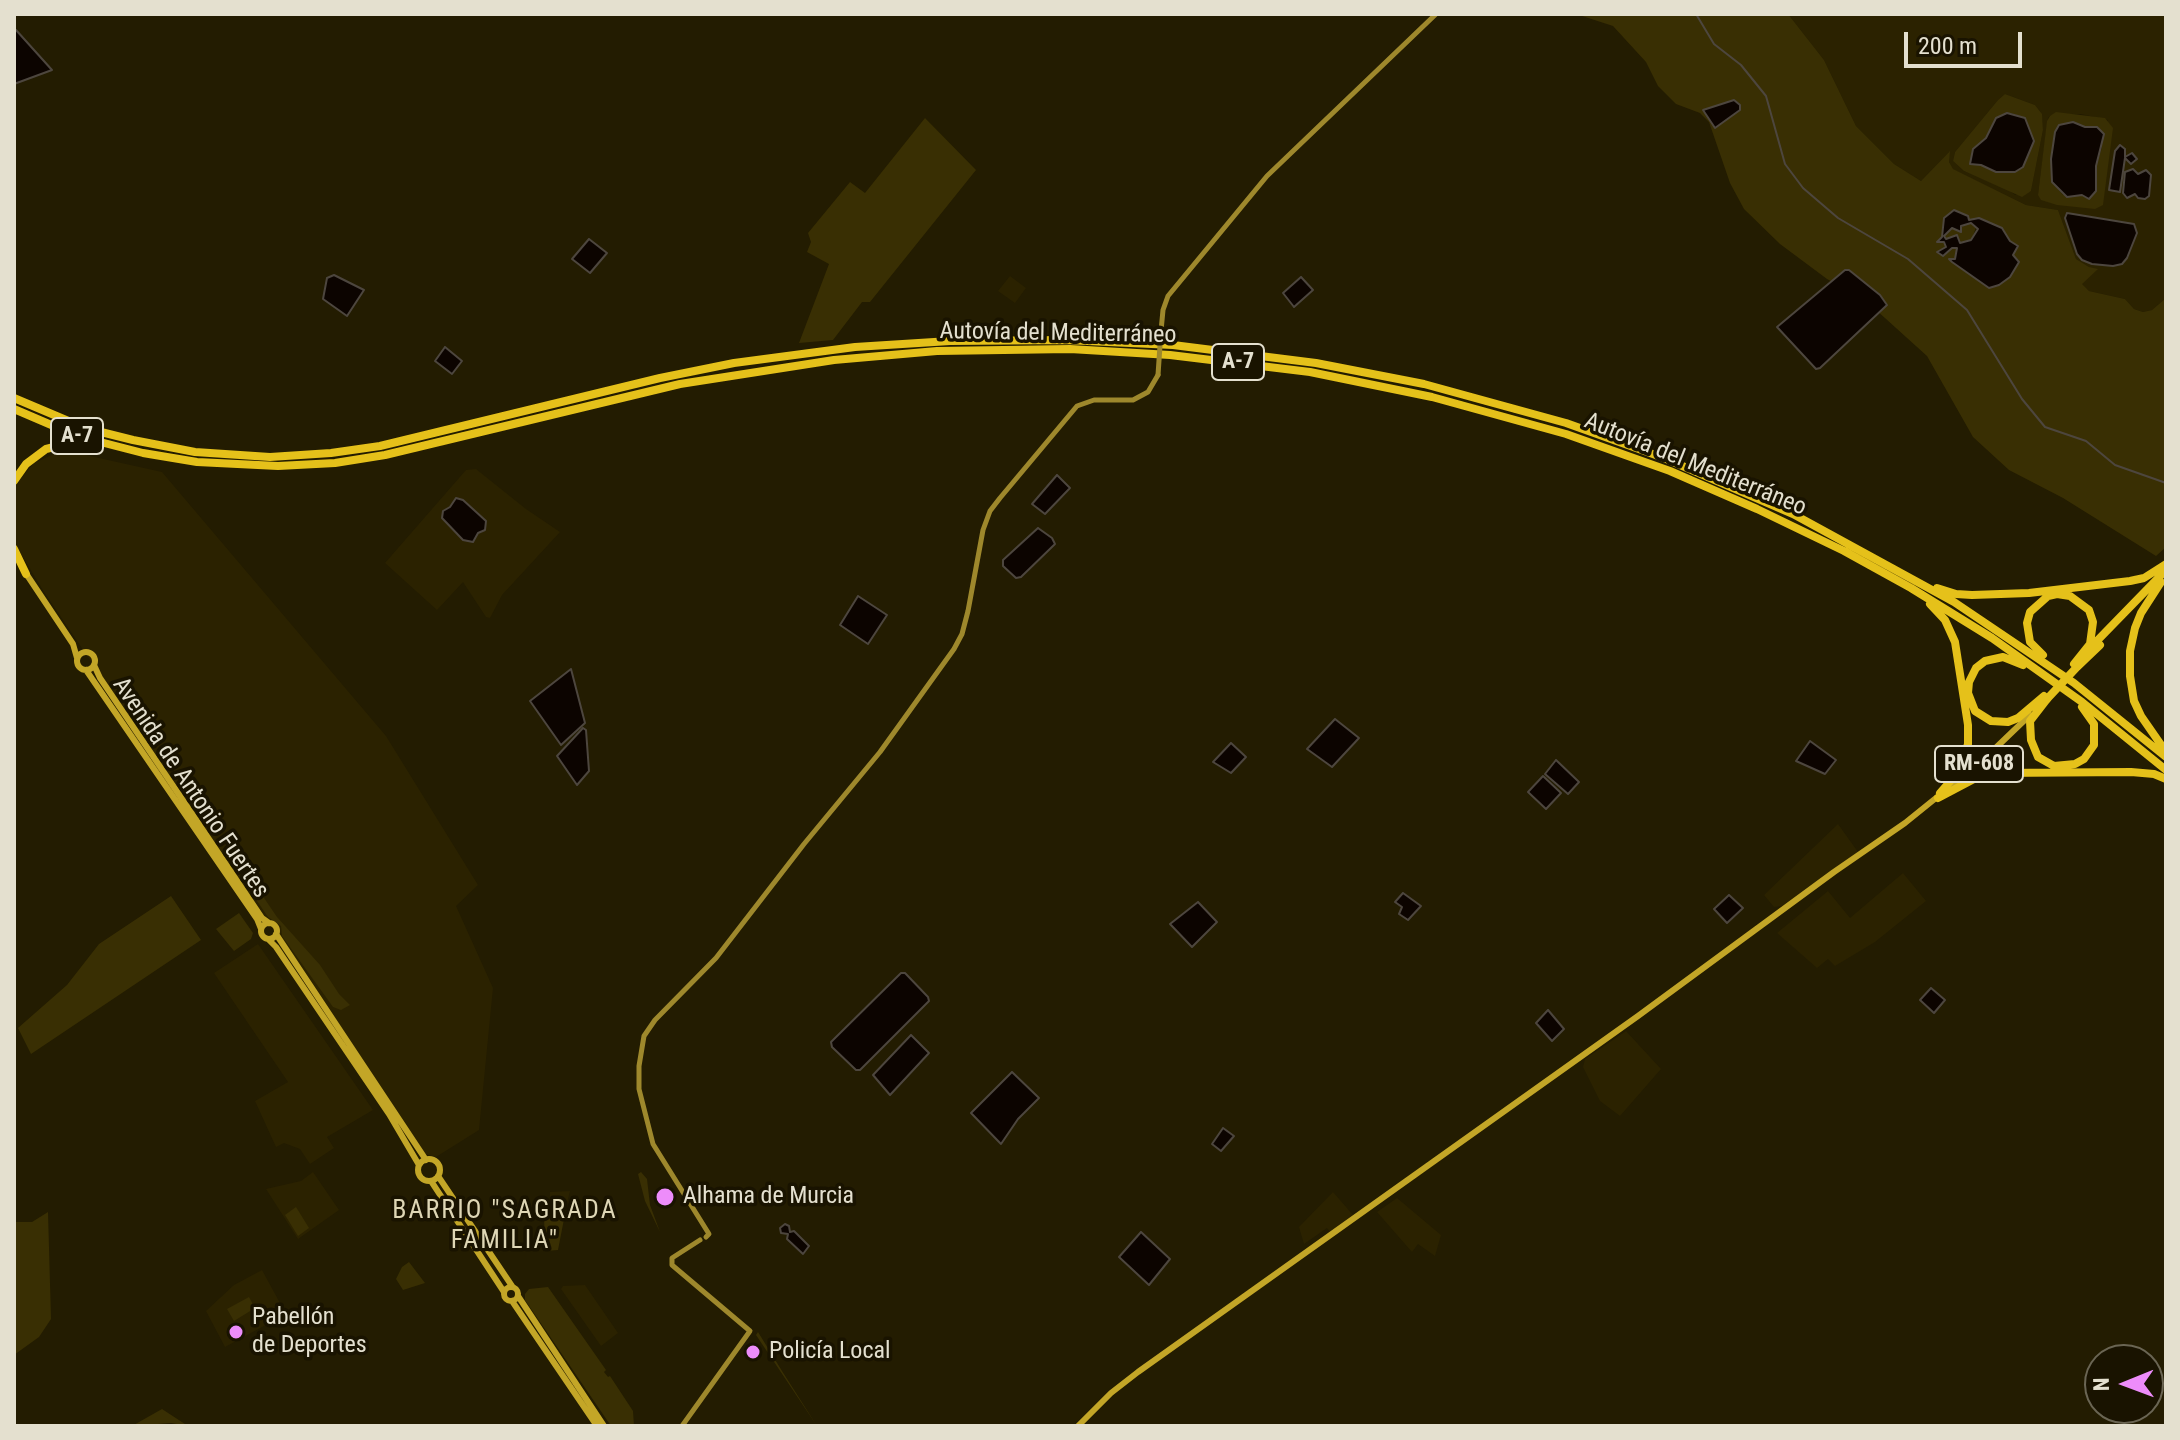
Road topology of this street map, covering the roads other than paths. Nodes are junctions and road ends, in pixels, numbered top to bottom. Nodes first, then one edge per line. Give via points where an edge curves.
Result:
1 (1436, 14) edge
2 (14, 398) edge
3 (14, 409) edge
4 (105, 445) junction
5 (218, 460) junction
6 (14, 481) edge
7 (1810, 534) junction
8 (14, 549) edge
9 (16, 559) edge
10 (2166, 564) edge
11 (2166, 570) edge
12 (26, 574) junction
13 (2163, 579) edge
14 (1918, 581) junction
15 (1930, 604) junction
16 (73, 644) junction
17 (84, 652) junction
18 (77, 658) junction
19 (94, 665) junction
20 (2076, 665) junction
21 (86, 670) junction
22 (2032, 670) junction
23 (2045, 697) junction
24 (2082, 707) junction
25 (2166, 754) edge
26 (2166, 775) edge
27 (1938, 797) junction
28 (269, 923) junction
29 (261, 929) junction
30 (276, 934) junction
31 (268, 939) junction
32 (426, 1160) junction
33 (419, 1165) junction
34 (438, 1176) junction
35 (431, 1181) junction
36 (512, 1286) junction
37 (504, 1292) junction
38 (515, 1298) junction
39 (597, 1426) edge
40 (604, 1426) edge
41 (682, 1426) edge
42 (1078, 1426) edge

1 - 41 main road, bridge via 1267,176 1168,296 1158,375 1148,392 1133,400 1094,400 1077,406 1000,498 983,530 968,611 954,649 880,752 716,958 647,1030 639,1066 640,1097 654,1147 709,1234 671,1260 677,1271 750,1331
2 - 5 highway, Autovía del Mediterráneo / A-7 via 85,428
3 - 4 highway, Autovía del Mediterráneo / A-7
4 - 5 highway, Autovía del Mediterráneo / A-7 via 163,457
4 - 6 highway via 70,443 46,449
5 - 7 highway, Autovía del Mediterráneo / A-7 via 306,465 385,455 621,397 802,364 937,351 1070,349 1282,368 1462,404 1616,451
5 - 14 highway, Autovía del Mediterráneo / A-7 via 380,446 660,378 817,352 994,339 1173,345 1359,371 1566,423 1751,495
7 - 15 highway
7 - 26 highway, Autovía del Mediterráneo / A-7 via 1992,638 2082,702
8 - 12 highway
9 - 12 main road
10 - 14 highway via 2130,581 2029,593 1956,594
11 - 20 highway
12 - 16 main road
13 - 20 highway
13 - 25 highway via 2135,628 2130,676 2134,701
14 - 25 highway, Autovía del Mediterráneo / A-7 via 2042,661
15 - 22 highway
15 - 27 highway via 1955,642 1968,734 1960,770
16 - 17 main road
16 - 18 main road
17 - 18 main road
17 - 19 main road via 94,656
18 - 21 main road
19 - 21 main road
19 - 28 main road, Avenida de Antonio Fuertes
20 - 23 highway, bridge
20 - 25 highway via 2093,633 2089,610 2070,596 2048,596 2030,612 2030,642
21 - 29 main road, Avenida de Antonio Fuertes
22 - 23 highway via 2003,657 1985,661 1969,682 1971,703 1981,716 2000,723 2018,718
22 - 24 highway
23 - 24 highway via 2030,721 2031,740 2038,757 2054,766 2075,764 2094,745 2094,724
23 - 27 main road
24 - 26 highway
26 - 27 highway via 1996,773
27 - 42 main road via 1138,1372
28 - 29 main road, Avenida de Antonio Fuertes
28 - 30 main road, Avenida de Antonio Fuertes
29 - 31 main road, Avenida de Antonio Fuertes
30 - 31 main road
30 - 32 main road, Avenida de Antonio Fuertes
31 - 33 main road, Avenida de Antonio Fuertes
32 - 33 main road
32 - 34 main road via 438,1165
33 - 35 main road via 419,1176
34 - 35 main road
34 - 36 main road
35 - 37 main road
36 - 37 main road
36 - 38 main road via 517,1289
37 - 38 main road via 507,1299
38 - 39 main road
38 - 40 main road

